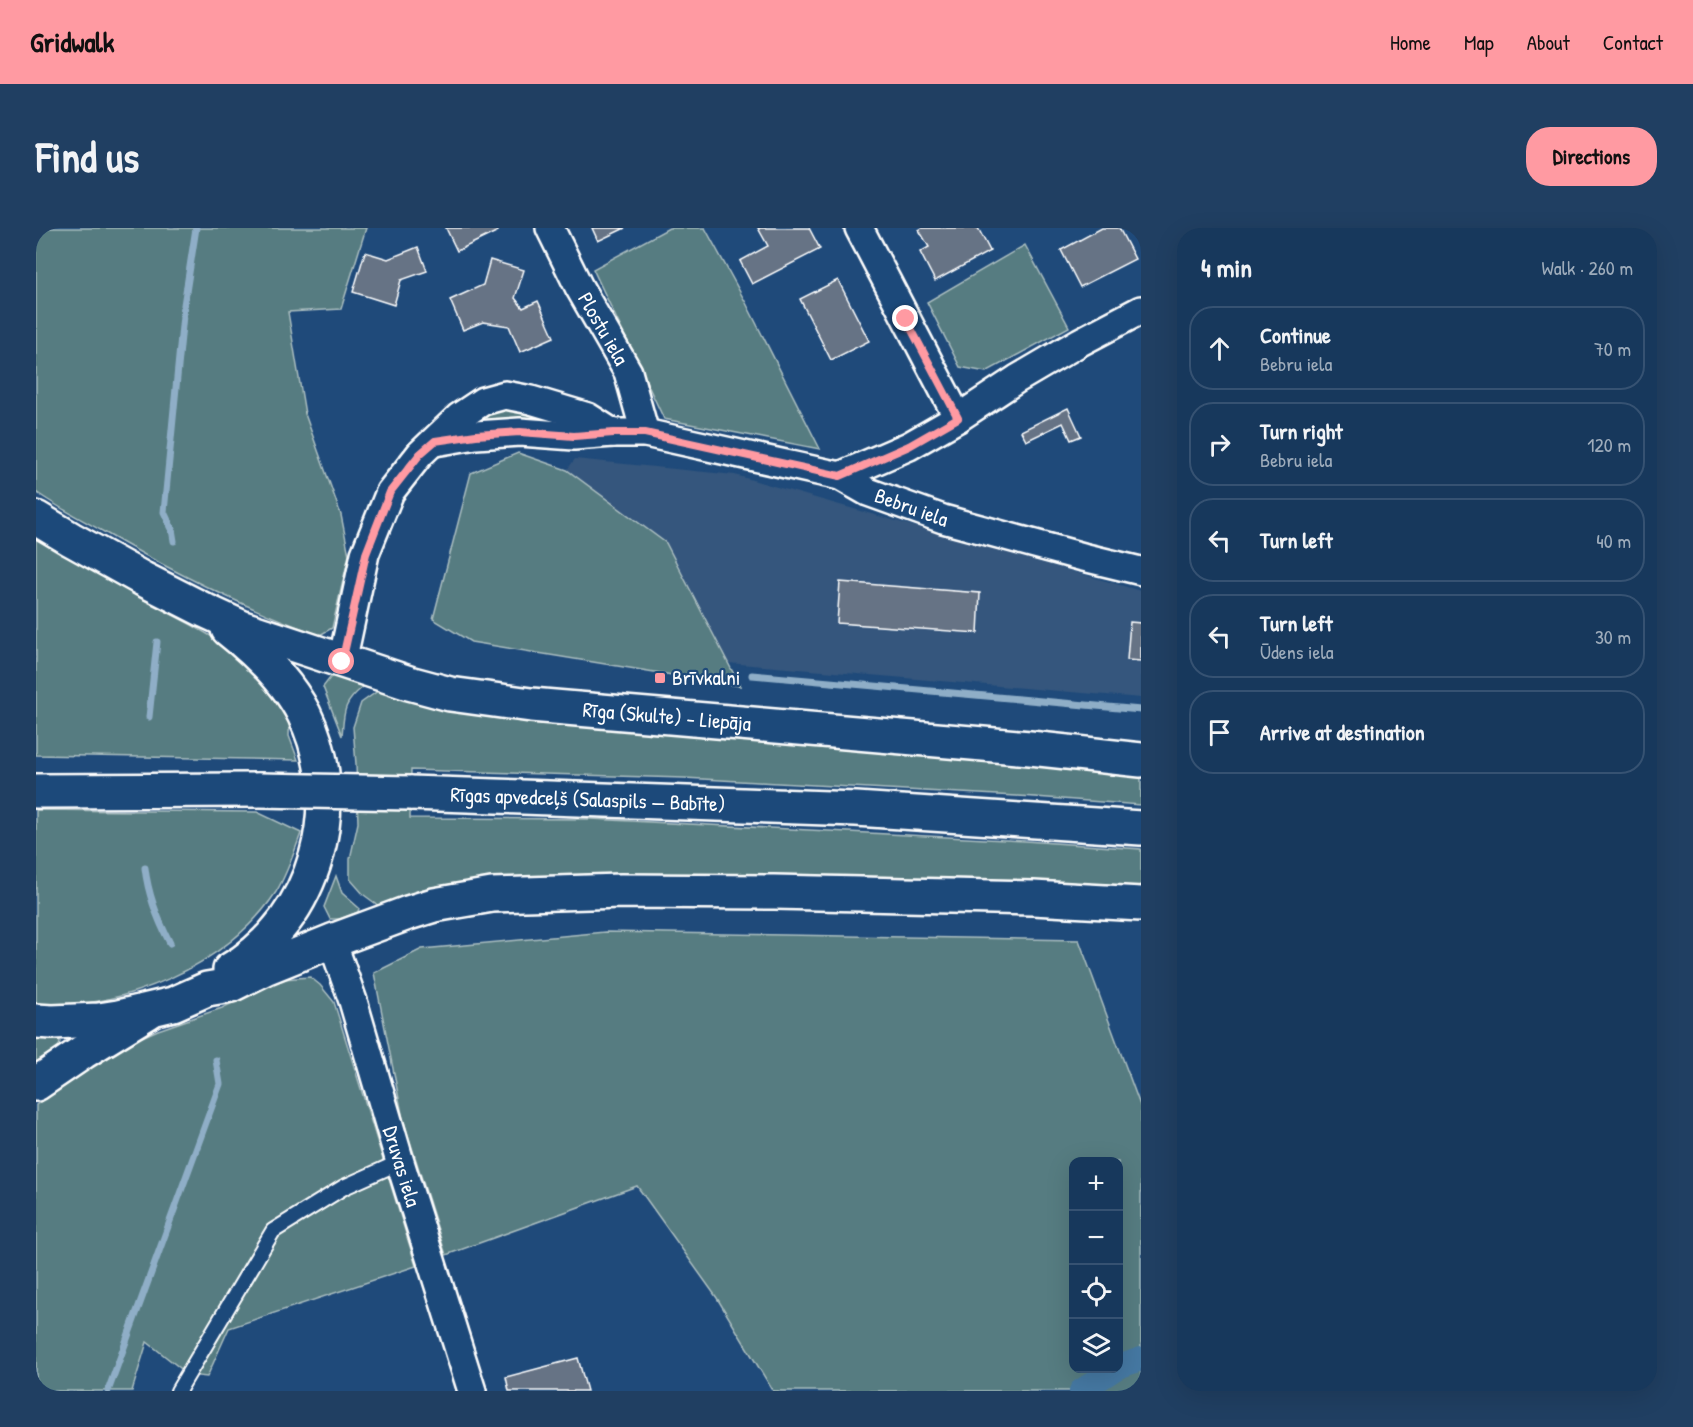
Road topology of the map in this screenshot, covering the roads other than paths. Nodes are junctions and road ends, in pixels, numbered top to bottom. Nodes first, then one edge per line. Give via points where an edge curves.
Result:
1 (550, 228) edge
2 (859, 228) edge
3 (1141, 310) edge
4 (958, 418) junction
5 (613, 433) junction
6 (645, 433) junction
7 (435, 441) junction
8 (840, 476) junction
9 (36, 518) edge
10 (1141, 571) edge
11 (206, 611) junction
12 (342, 662) junction
13 (1141, 759) edge
14 (36, 791) edge
15 (1141, 828) edge
16 (1141, 904) edge
17 (332, 941) junction
18 (207, 989) junction
19 (153, 1009) junction
20 (36, 1021) edge
21 (36, 1084) edge
22 (400, 1162) junction
23 (189, 1375) junction
24 (178, 1391) edge
25 (193, 1391) edge
26 (472, 1391) edge

1 - 6 street, Plostu iela via 628,372
2 - 4 street
3 - 4 street via 1017,378
4 - 8 street via 909,446
5 - 6 street, Bebru iela
5 - 7 street, Bebru iela via 574,436 520,432
5 - 7 street via 588,417 505,395 483,401 459,417
6 - 8 street, Bebru iela
7 - 12 street via 390,492 366,554
8 - 10 street, Bebru iela via 868,492 943,519
9 - 11 main road, Rīga (Skulte) - Liepāja
11 - 12 main road, Rīga (Skulte) - Liepāja
11 - 18 main road, Rīga (Skulte) - Liepāja via 247,644 286,685 303,712 317,745 324,821 317,855 289,915 265,944
12 - 13 main road, Rīga (Skulte) - Liepāja via 440,691 490,700
14 - 15 main road, Rīgas apvedceļš (Salaspils — Babīte), bridge via 410,793 856,808
16 - 17 main road, Rīga (Skulte) - Liepāja via 774,892 492,895 434,905
17 - 18 main road, Rīga (Skulte) - Liepāja via 231,985
17 - 22 street, Druvas iela
18 - 19 main road, Rīga (Skulte) - Liepāja
19 - 20 main road, Rīga (Skulte) - Liepāja via 99,1020
19 - 21 main road
22 - 23 lane via 344,1187 273,1231
22 - 26 street, Druvas iela
23 - 24 lane
23 - 25 lane

